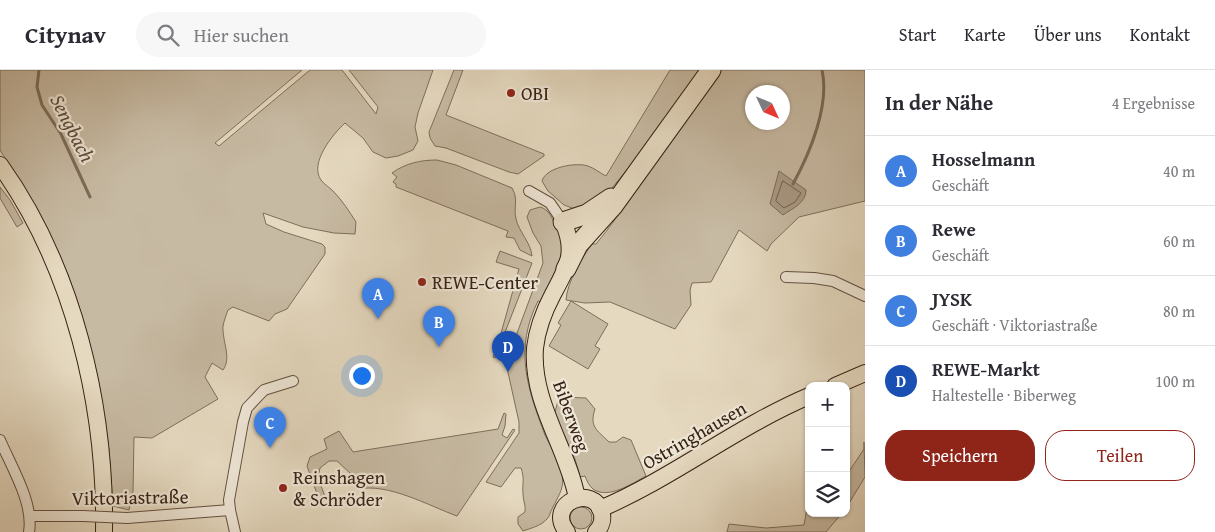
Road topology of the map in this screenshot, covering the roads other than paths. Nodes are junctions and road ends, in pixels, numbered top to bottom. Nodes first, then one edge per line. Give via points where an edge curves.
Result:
1 (711, 70) edge
2 (0, 165) edge
3 (634, 177) junction
4 (529, 191) dead end
5 (596, 225) junction
6 (565, 226) junction
7 (566, 269) junction
8 (786, 277) dead end
9 (865, 296) edge
10 (865, 373) edge
11 (293, 381) dead end
12 (844, 382) edge
13 (805, 398) edge
14 (0, 440) edge
15 (577, 498) junction
16 (600, 509) junction
17 (230, 510) junction
18 (30, 516) junction
19 (104, 529) edge
20 (559, 530) edge
21 (29, 532) edge
22 (235, 532) edge
23 (596, 532) edge

1 - 3 highway
2 - 19 main road via 37,226 75,322 96,416
3 - 5 highway
3 - 6 highway via 598,209
4 - 6 street, Biberweg via 550,203
5 - 6 highway via 583,231
5 - 7 highway via 578,245
6 - 7 main road, Biberweg via 570,250
7 - 15 main road, Biberweg via 541,320 535,360 539,390 567,459
8 - 9 street via 833,281
10 - 12 main road
11 - 17 street via 264,390 247,408 230,490
13 - 16 main road, Ostringhausen via 755,422 677,469
14 - 18 street
15 - 16 main road via 591,500
15 - 20 main road via 568,502
16 - 23 main road via 602,519
17 - 18 street, Viktoriastraße, bridge via 127,518
17 - 22 street
18 - 21 street

